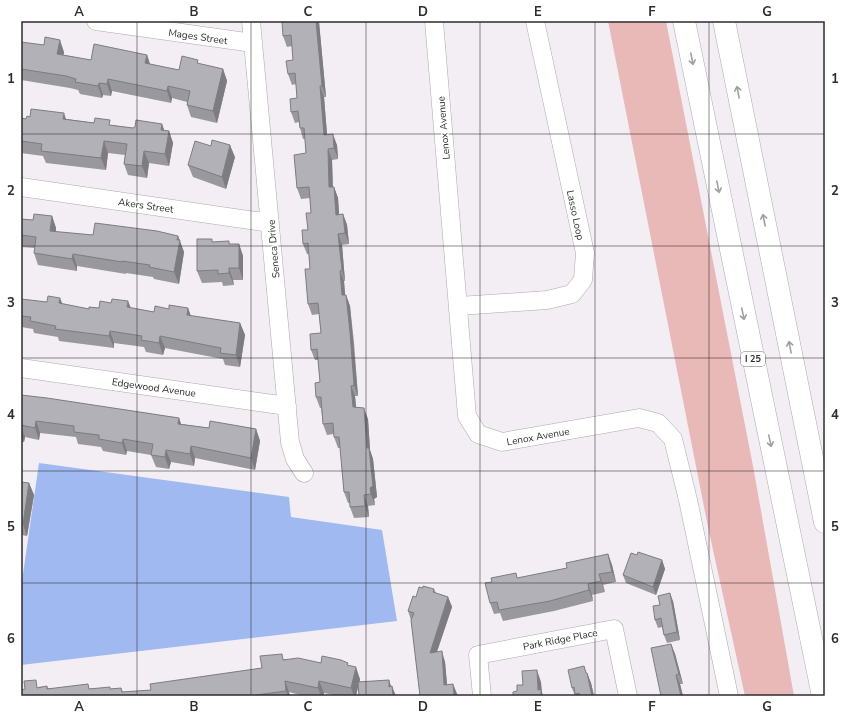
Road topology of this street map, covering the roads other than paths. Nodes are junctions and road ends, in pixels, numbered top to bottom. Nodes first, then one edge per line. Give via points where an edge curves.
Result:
1 (96, 21) edge
2 (251, 21) edge
3 (434, 21) edge
4 (535, 21) edge
5 (684, 21) edge
6 (724, 21) edge
7 (253, 43) junction
8 (21, 188) edge
9 (270, 223) junction
10 (459, 306) junction
11 (21, 368) edge
12 (795, 372) junction
13 (287, 406) junction
14 (825, 467) edge
15 (304, 473) dead end
16 (825, 522) edge
17 (815, 652) junction
18 (482, 696) edge
19 (628, 696) edge
20 (729, 696) edge
21 (820, 696) edge
22 (823, 696) edge

1 - 7 street, Mages Street
2 - 7 street, Seneca Drive
3 - 10 street, Lenox Avenue
4 - 10 street, Lasso Loop via 584,253 583,280 572,294 547,300
5 -> 17 highway, I 25
12 -> 6 highway
7 - 9 street, Seneca Drive
8 - 9 street, Akers Street
9 - 13 street, Seneca Drive
10 - 20 street, Lenox Avenue via 467,416 478,434 502,442 639,418 658,423 673,439
11 - 13 street, Edgewood Avenue
12 - 14 highway
12 - 16 highway
13 - 15 street, Seneca Drive via 292,451
17 - 21 highway
17 - 22 highway, I 25
18 - 19 street, Park Ridge Place via 478,655 614,628

